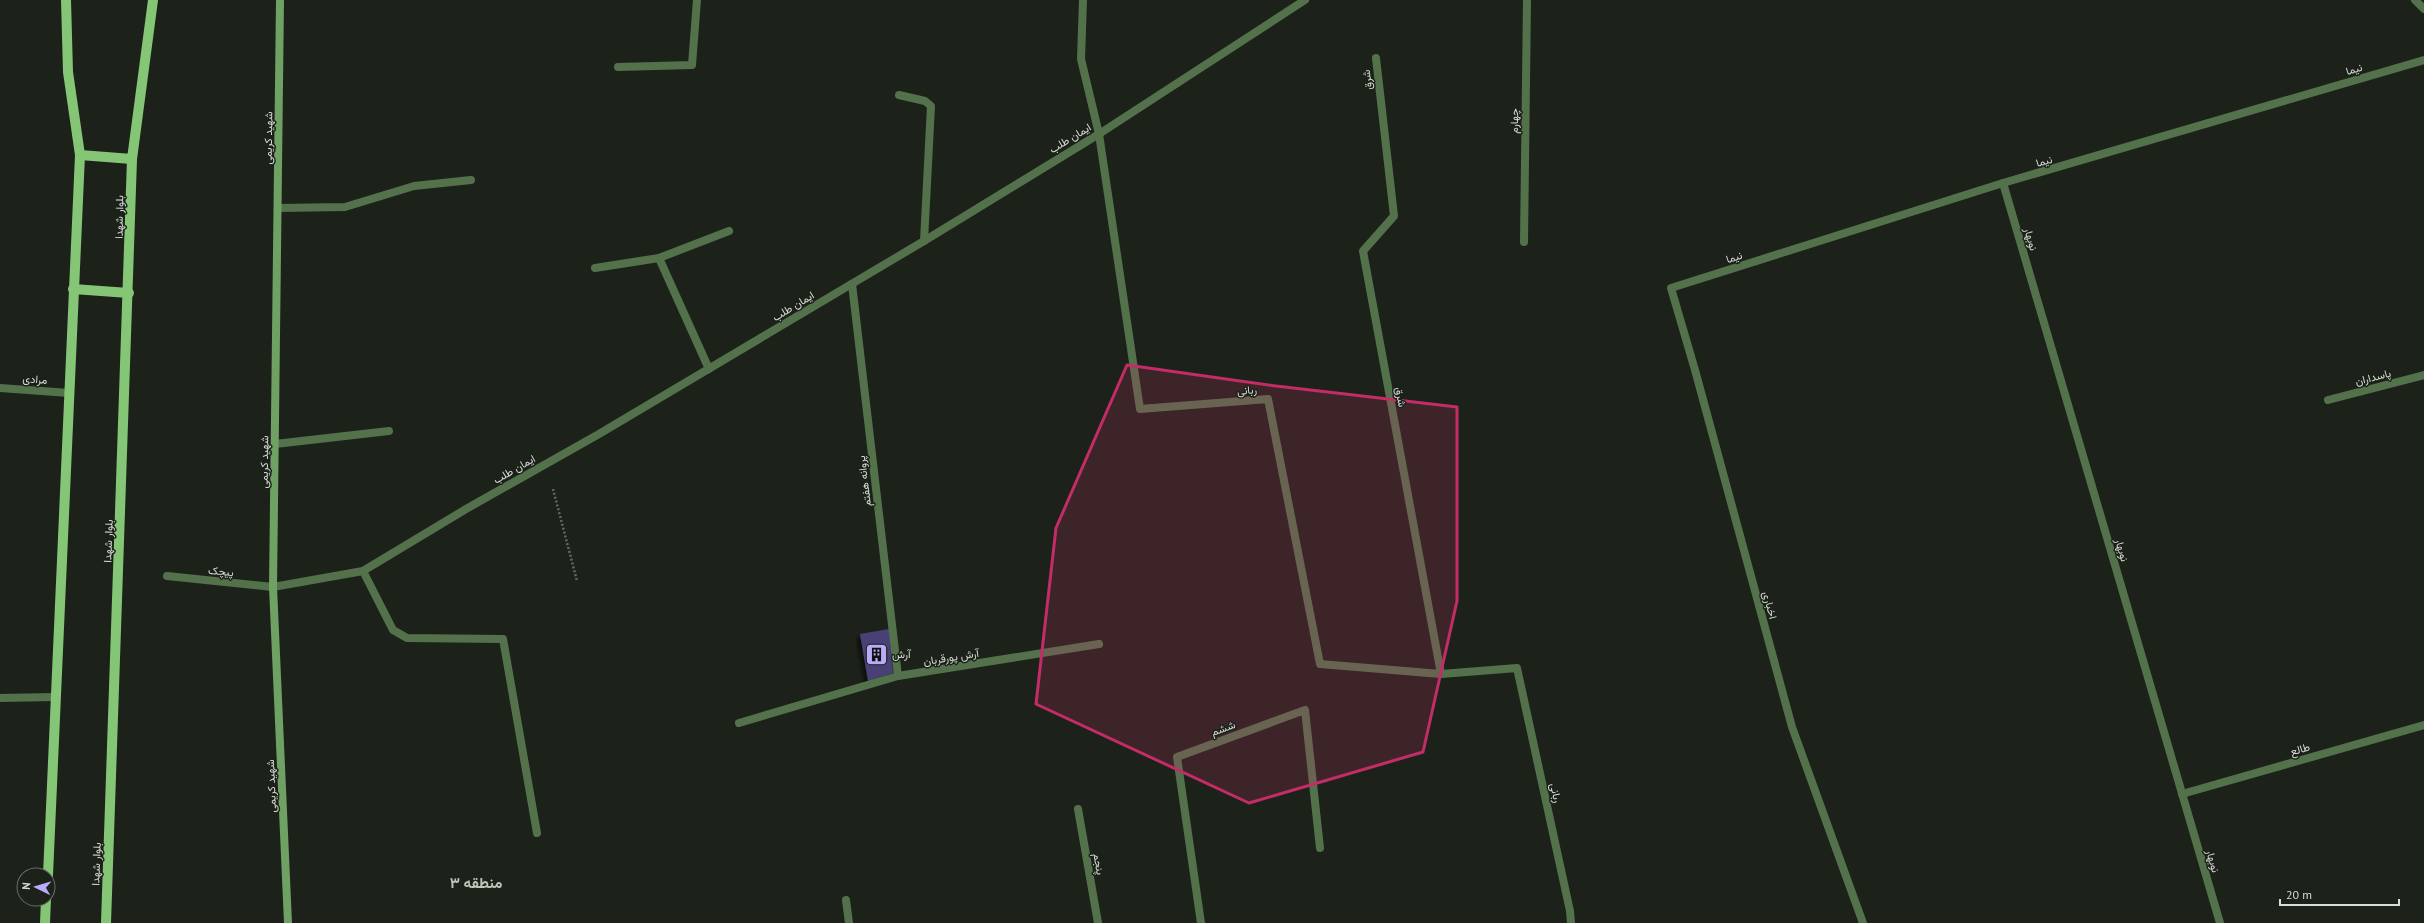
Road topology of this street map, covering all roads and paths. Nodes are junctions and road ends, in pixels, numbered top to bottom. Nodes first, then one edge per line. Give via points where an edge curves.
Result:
1 (66, 0) edge
2 (153, 0) edge
3 (280, 0) edge
4 (697, 0) edge
5 (1083, 0) edge
6 (1305, 0) edge
7 (1527, 0) edge
8 (2416, 0) edge
9 (2424, 9) edge
10 (1376, 58) dead end
11 (2424, 60) edge
12 (618, 67) dead end
13 (899, 95) dead end
14 (1099, 134) junction
15 (80, 155) junction
16 (132, 159) junction
17 (471, 180) dead end
18 (2004, 184) junction
19 (278, 208) junction
20 (729, 232) dead end
21 (924, 241) junction
22 (1524, 242) dead end
23 (659, 258) junction
24 (595, 268) dead end
25 (852, 284) junction
26 (1671, 288) joint
27 (73, 290) junction
28 (129, 293) junction
29 (709, 369) junction
30 (2424, 375) edge
31 (0, 388) edge
32 (69, 393) junction
33 (2328, 400) dead end
34 (389, 431) dead end
35 (275, 444) junction
36 (546, 464) junction
37 (363, 571) junction
38 (167, 576) dead end
39 (577, 581) dead end
40 (273, 587) junction
41 (1099, 644) dead end
42 (1441, 674) junction
43 (898, 676) junction
44 (55, 697) junction
45 (0, 698) edge
46 (739, 723) dead end
47 (2424, 725) edge
48 (2182, 794) junction
49 (1078, 809) dead end
50 (537, 832) dead end
51 (1320, 848) dead end
52 (48, 867) edge
53 (846, 900) dead end
54 (46, 907) edge
55 (45, 923) edge
56 (106, 923) edge
57 (288, 923) edge
58 (849, 923) edge
59 (1098, 923) edge
60 (1201, 923) edge
61 (1571, 923) edge
62 (1863, 923) edge
63 (2220, 923) edge

1 - 15 main road via 68,72
2 - 16 main road, بلوار شهدا
3 - 19 main road, شهید کریمی
4 - 12 street via 692,64
5 - 14 street via 1081,59
6 - 14 street, ایمان طلب
7 - 22 street, چهارم
8 - 9 street
10 - 42 street, شرق via 1394,216 1363,251
11 - 18 street, نیما
13 - 21 street via 925,101 931,106
14 - 21 street, ایمان طلب
14 - 42 street, ربانی via 1140,409 1268,399 1320,664
15 - 16 main road
15 - 27 main road
16 - 28 main road, بلوار شهدا
17 - 19 street via 414,186 345,208
18 - 26 street, نیما
18 - 48 street, نوبهار
19 - 35 main road, شهید کریمی
20 - 23 street
21 - 25 street, ایمان طلب
23 - 24 street
23 - 29 street
25 - 29 street, ایمان طلب
25 - 43 street, پروانه هفتم
26 - 62 street, اخباری via 1792,728
27 - 28 main road
27 - 32 main road
28 - 56 main road, بلوار شهدا
29 - 36 street, ایمان طلب
30 - 33 street, پاسداران
31 - 32 street, مرادی
32 - 44 main road
34 - 35 street
35 - 40 main road, شهید کریمی
36 - 37 street, ایمان طلب
36 - 39 path
37 - 40 street, ایمان طلب
37 - 50 street via 393,630 407,638 503,639
38 - 40 street, پیچک
40 - 57 main road, شهید کریمی
41 - 43 street, آرش پورقربان
42 - 61 street, ربانی via 1517,668
43 - 46 street, آرش پورقربان
44 - 45 street
44 - 52 main road
47 - 48 street, طالع
48 - 63 street, نوبهار
49 - 59 street, پنجم
51 - 60 street, ششم via 1305,710 1177,757
53 - 58 street
54 - 55 main road

